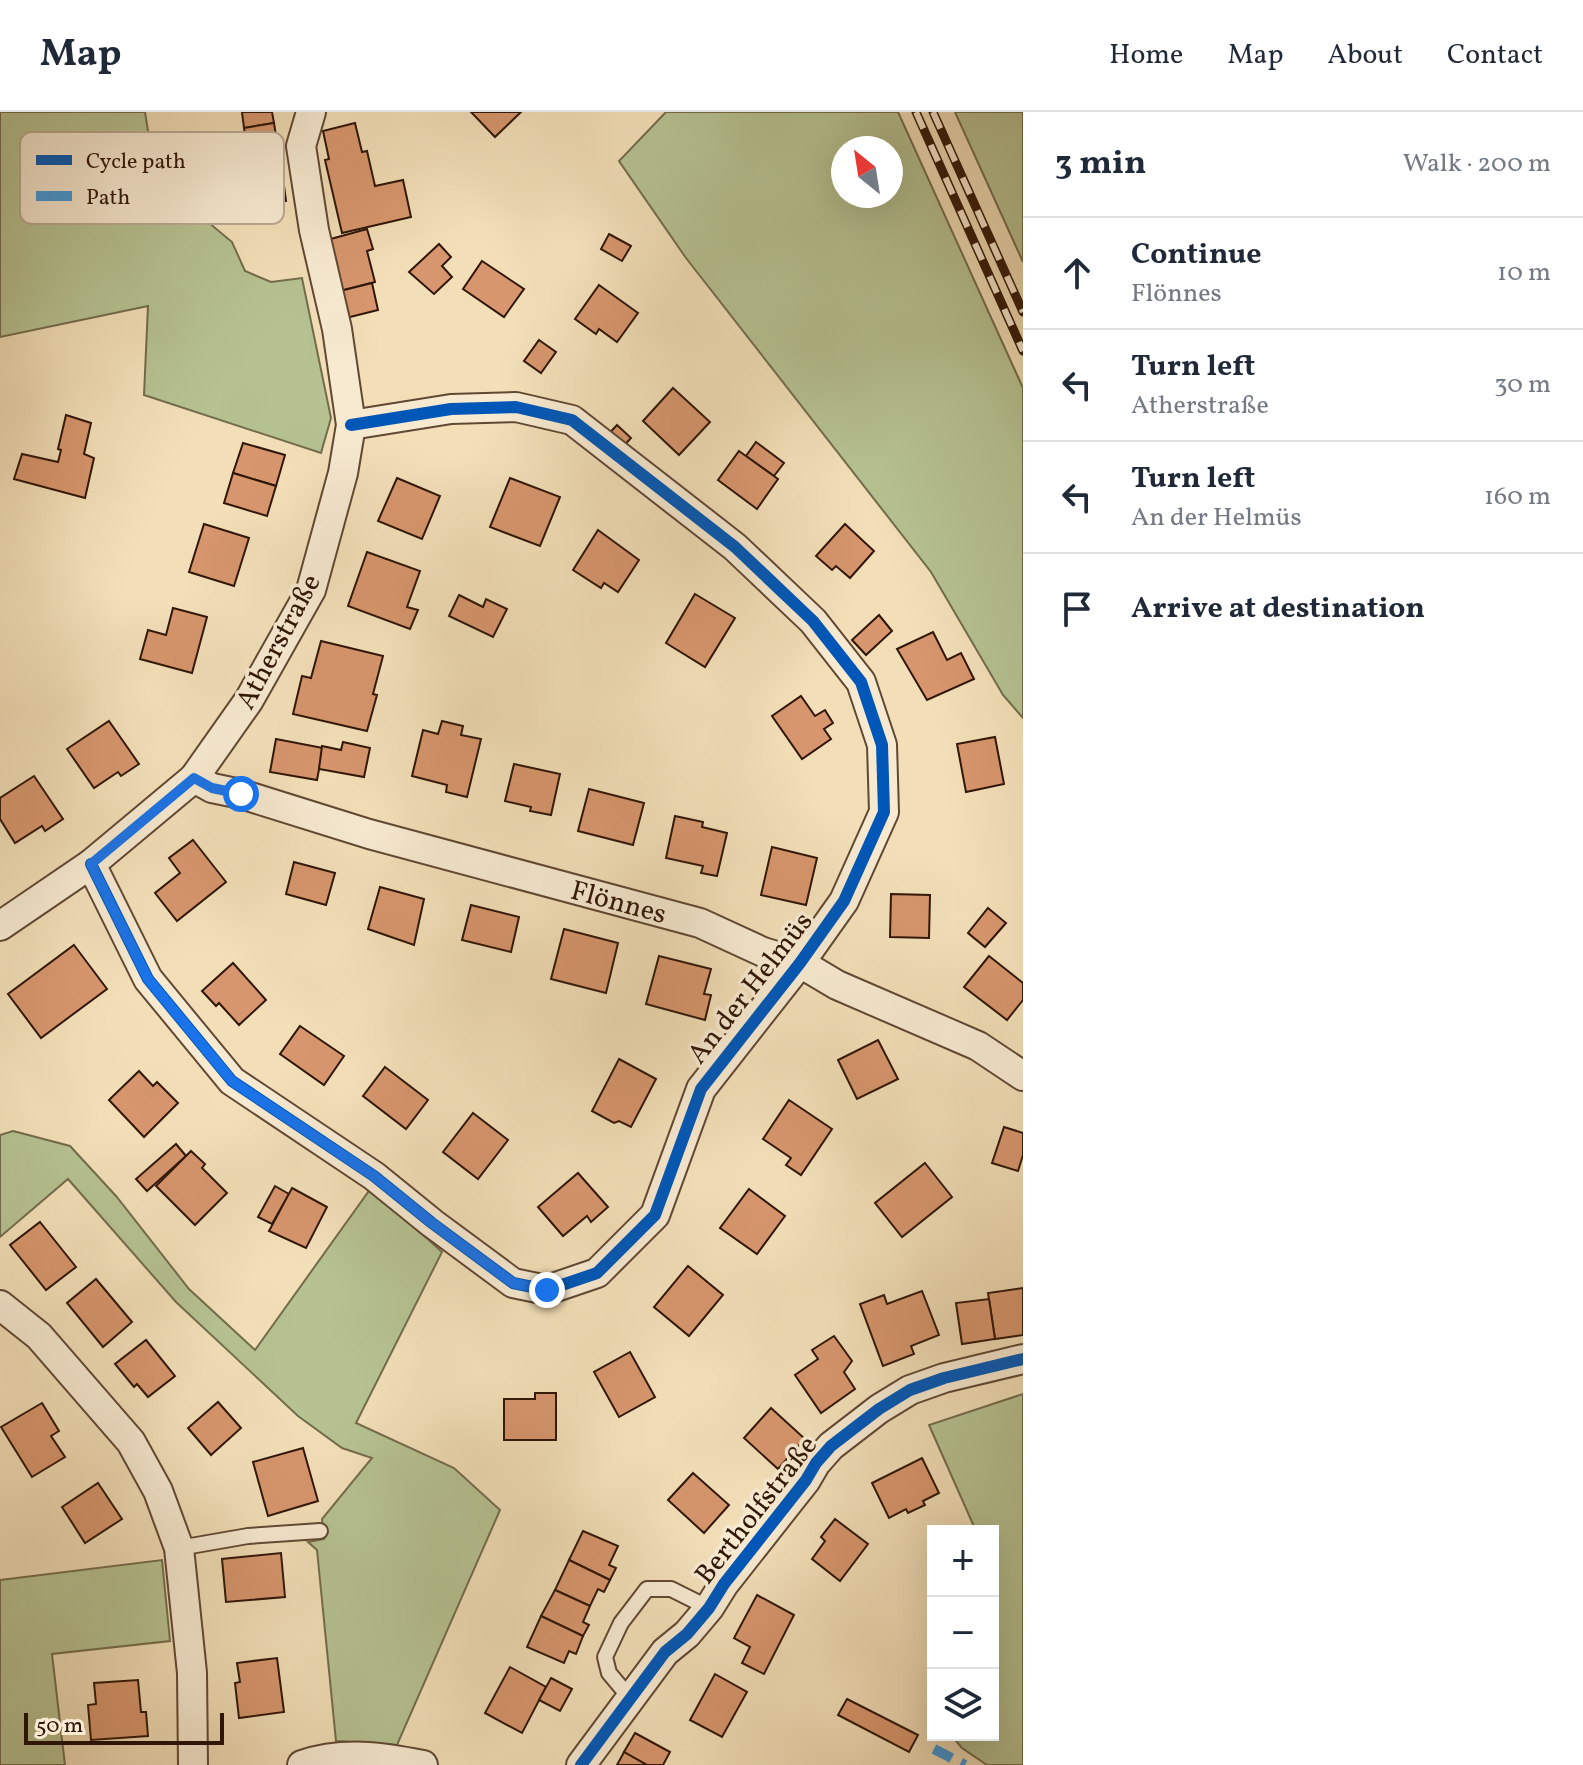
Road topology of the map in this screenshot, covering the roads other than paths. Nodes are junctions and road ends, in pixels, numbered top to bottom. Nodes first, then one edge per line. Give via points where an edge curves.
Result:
1 (311, 112) edge
2 (351, 425) junction
3 (194, 778) junction
4 (91, 864) junction
5 (0, 926) edge
6 (800, 963) junction
7 (1023, 1076) edge
8 (0, 1305) edge
9 (1023, 1359) edge
10 (320, 1531) dead end
11 (179, 1548) junction
12 (709, 1608) junction
13 (630, 1698) junction
14 (193, 1765) edge
15 (302, 1765) edge
16 (423, 1765) edge
17 (581, 1765) edge

1 - 2 street, Atherstraße via 301,146
2 - 3 street, Atherstraße via 311,590 249,700
2 - 6 street, An der Helmüs via 451,409 516,407 572,420 735,547 813,621 861,682 882,745 884,812 844,901
3 - 4 street, Atherstraße
3 - 6 street, Flönnes via 212,788 369,834 700,923
4 - 5 street, Atherstraße
4 - 6 street, An der Helmüs via 148,979 232,1081 374,1176 513,1283 547,1290 597,1273 655,1215 701,1089
6 - 7 street, Flönnes via 837,985 978,1046
8 - 11 street via 39,1336 131,1442 158,1491
9 - 12 street, Bertholfstraße via 910,1390 831,1446
10 - 11 lane
11 - 14 street via 192,1673
12 - 13 street, Bertholfstraße via 665,1652
12 - 13 lane via 671,1589 647,1589 621,1623 605,1657 609,1673
13 - 17 street, Bertholfstraße
15 - 16 street via 349,1755

